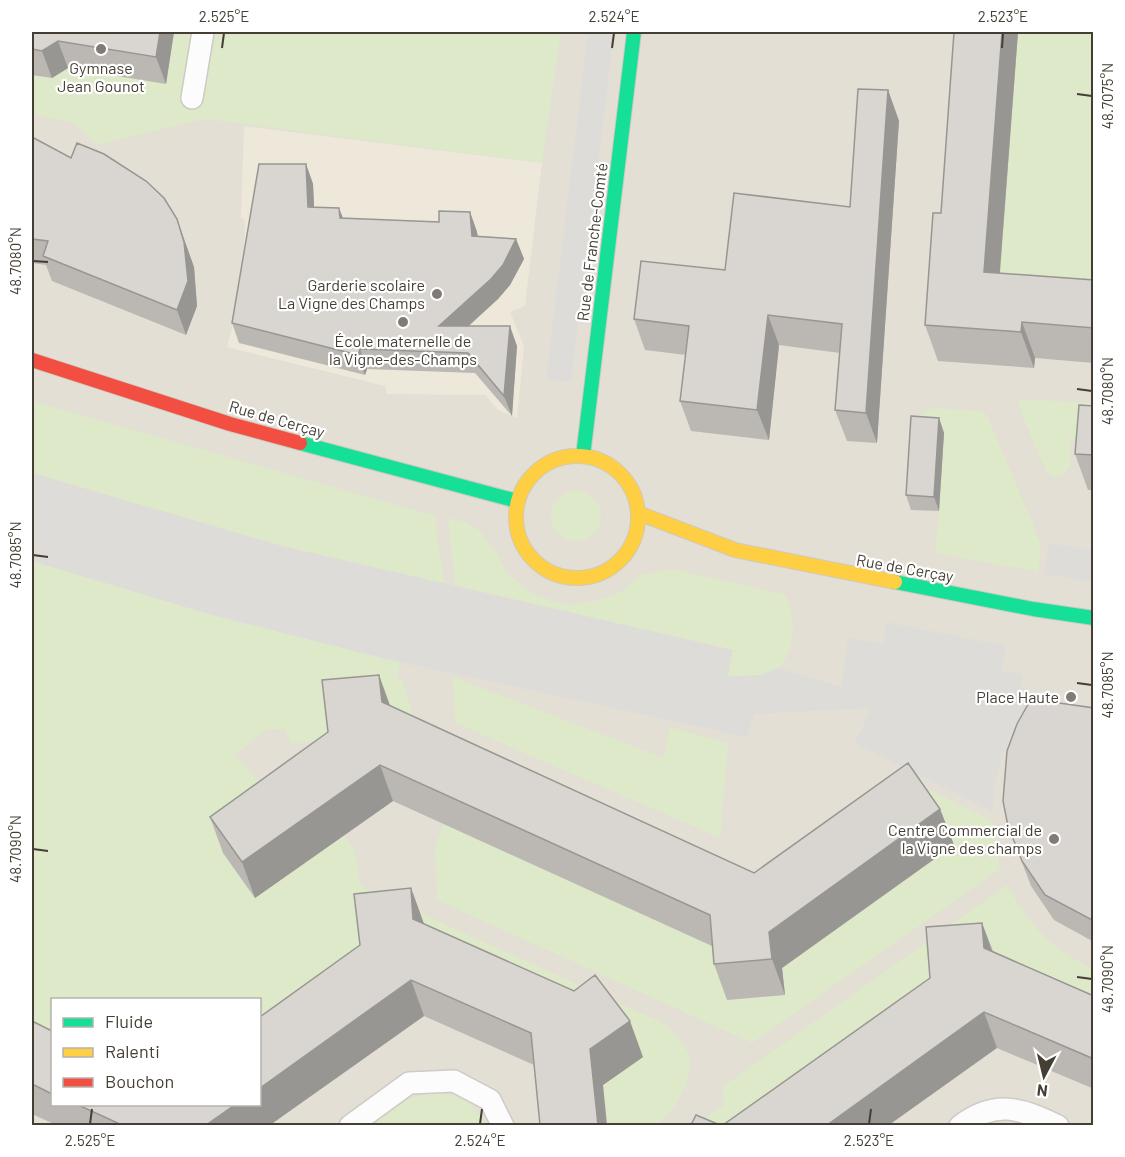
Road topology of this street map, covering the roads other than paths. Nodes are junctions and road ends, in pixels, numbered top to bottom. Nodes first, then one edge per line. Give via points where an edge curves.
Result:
1 (203, 32) edge
2 (634, 32) edge
3 (192, 98) dead end
4 (32, 360) edge
5 (583, 456) junction
6 (517, 501) junction
7 (638, 513) junction
8 (678, 543) dead end
9 (713, 543) junction
10 (1094, 618) edge
11 (350, 1125) edge
12 (503, 1125) edge
13 (960, 1125) edge
14 (1058, 1125) edge

1 - 3 lane
2 - 5 street, Rue de Franche-Comté
4 - 6 street, Rue de Cerçay via 230,424
5 - 6 street via 548,464 531,477
5 - 7 street via 608,465 623,477
6 - 7 street via 519,536 528,554 543,569 562,577 604,573 621,560 638,543
7 - 9 street, Rue de Cerçay
8 - 9 street, Rue de Cerçay
9 - 10 street, Rue de Cerçay via 831,571
11 - 12 lane via 409,1083 454,1081 490,1100
13 - 14 lane via 976,1113 1007,1107

